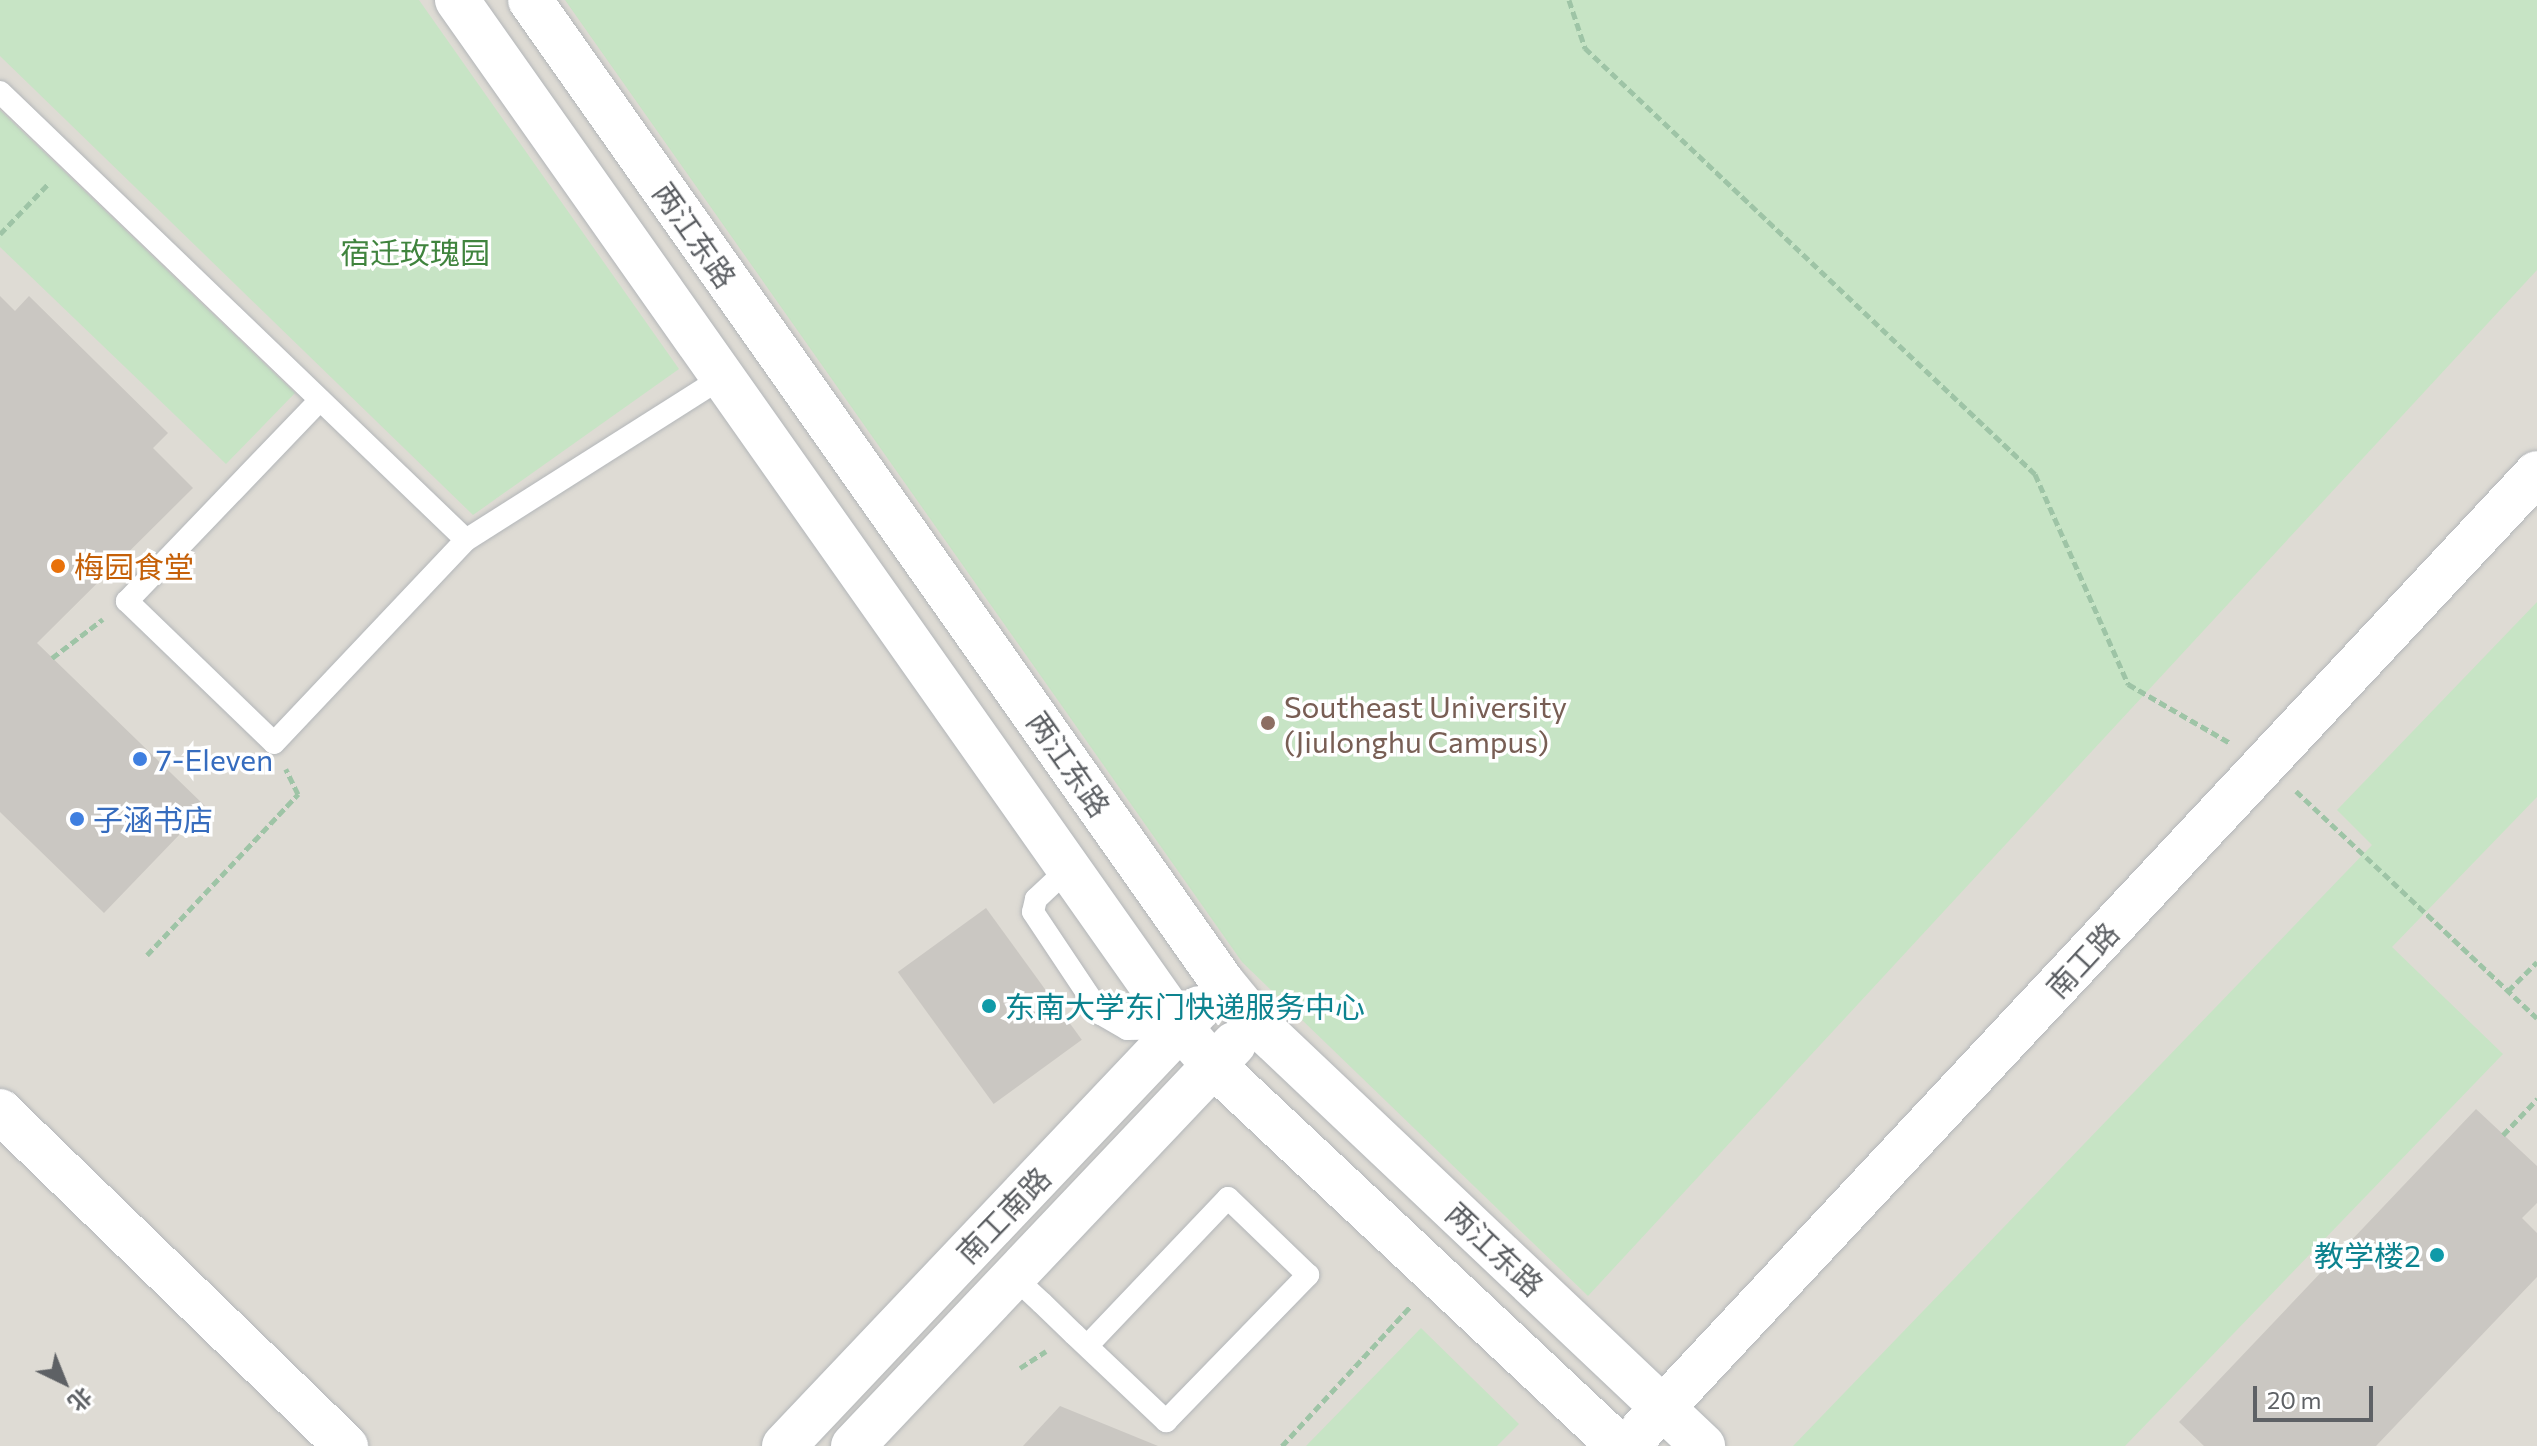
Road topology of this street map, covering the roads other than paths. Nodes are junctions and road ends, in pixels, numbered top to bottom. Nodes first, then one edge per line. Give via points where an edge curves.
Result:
1 (457, 0) edge
2 (530, 0) edge
3 (0, 92) edge
4 (723, 377) junction
5 (320, 400) junction
6 (2537, 473) edge
7 (466, 540) junction
8 (1223, 983) junction
9 (1255, 1022) junction
10 (1181, 1028) junction
11 (1214, 1066) junction
12 (0, 1111) edge
13 (1014, 1277) junction
14 (1087, 1346) junction
15 (1663, 1408) junction
16 (346, 1446) edge
17 (784, 1446) edge
18 (853, 1446) edge
19 (1619, 1446) edge
20 (1627, 1446) edge
21 (1703, 1446) edge

1 - 4 street, 两江东路
2 - 8 street, 两江东路
3 - 5 lane
4 - 7 lane
4 - 10 street, 两江东路
5 - 7 lane
5 - 7 lane via 127,601 274,743
6 - 15 street, 南工路
8 - 9 street, 两江东路
8 - 10 street, 南工南路
9 - 11 street, 南工南路
9 - 15 street, 两江东路
10 - 11 street, 两江东路
10 - 17 street, 南工南路
11 - 13 street, 南工南路
11 - 19 street, 两江东路
12 - 16 street
13 - 14 lane
13 - 18 street, 南工南路
14 - 14 lane via 1228,1198 1308,1275 1166,1421
15 - 20 street, 南工路
15 - 21 street, 两江东路

